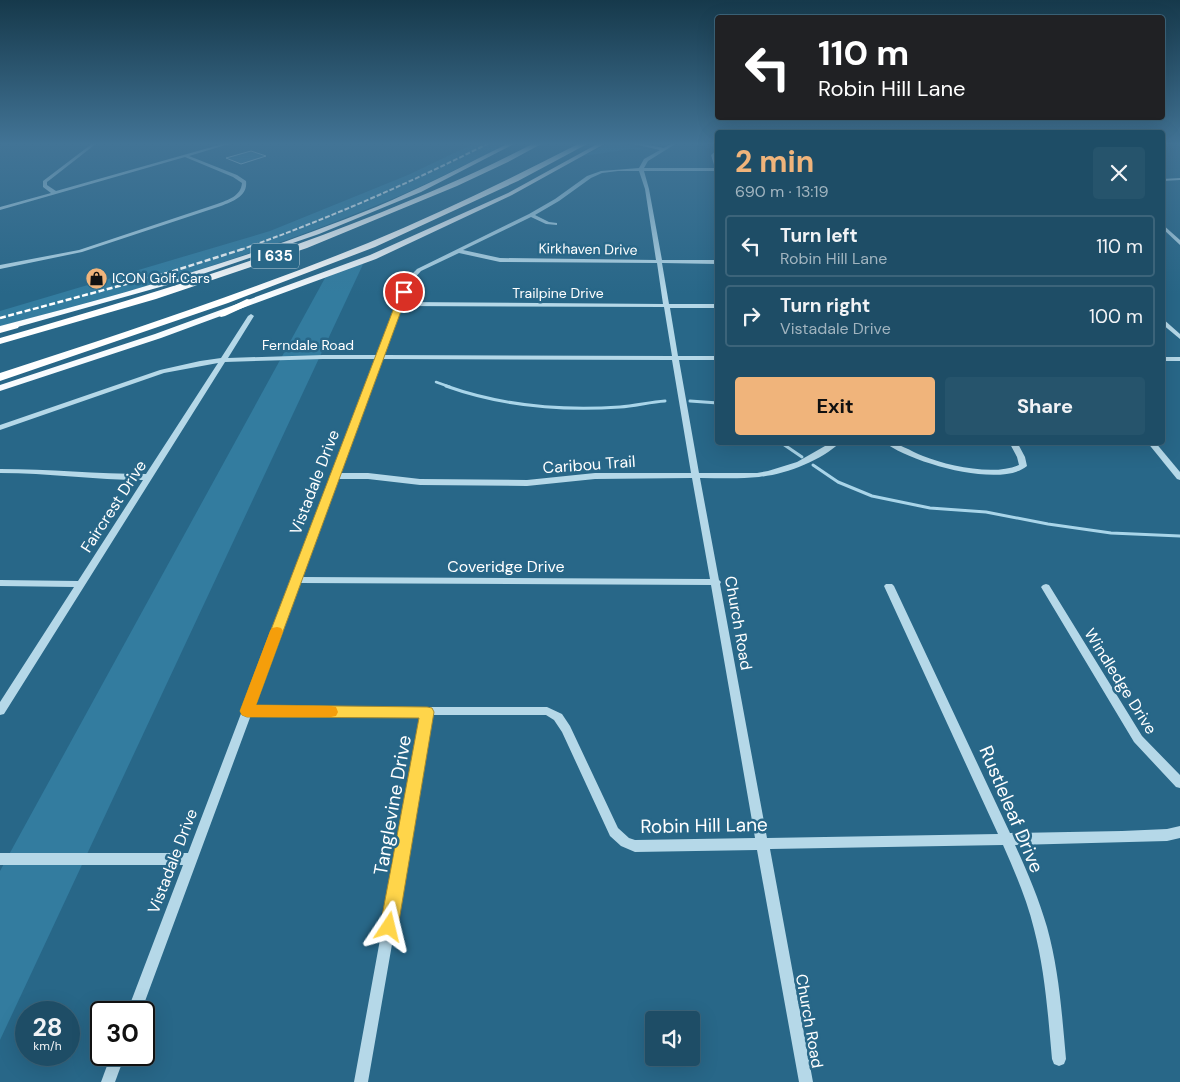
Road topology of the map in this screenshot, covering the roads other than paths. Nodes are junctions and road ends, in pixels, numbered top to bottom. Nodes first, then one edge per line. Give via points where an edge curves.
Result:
1 (241, 193) edge
2 (413, 193) edge
3 (433, 193) edge
4 (488, 193) edge
5 (511, 193) edge
6 (566, 193) edge
7 (648, 193) edge
8 (55, 194) edge
9 (0, 209) edge
10 (531, 215) junction
11 (555, 224) dead end
12 (1165, 228) edge
13 (406, 231) junction
14 (1180, 243) edge
15 (458, 251) junction
16 (715, 262) edge
17 (660, 263) junction
18 (0, 267) edge
19 (399, 304) junction
20 (667, 306) junction
21 (715, 306) edge
22 (221, 314) junction
23 (251, 316) dead end
24 (1165, 323) edge
25 (14, 326) joint
26 (0, 330) edge
27 (1180, 337) edge
28 (0, 341) edge
29 (379, 358) junction
30 (675, 358) junction
31 (715, 358) edge
32 (1165, 359) edge
33 (1180, 359) edge
34 (224, 360) junction
35 (0, 377) edge
36 (0, 388) edge
37 (0, 428) edge
38 (833, 445) edge
39 (894, 445) edge
40 (1014, 445) edge
41 (1153, 445) edge
42 (0, 471) edge
43 (695, 474) junction
44 (335, 476) junction
45 (150, 477) junction
46 (1180, 477) edge
47 (296, 580) junction
48 (716, 582) junction
49 (0, 583) edge
50 (81, 584) junction
51 (889, 586) dead end
52 (1046, 587) dead end
53 (0, 711) edge
54 (247, 711) junction
55 (427, 712) junction
56 (1180, 784) edge
57 (1180, 832) edge
58 (1007, 840) junction
59 (763, 844) junction
60 (0, 858) edge
61 (191, 859) junction
62 (138, 1001) edge
63 (1059, 1059) dead end
64 (114, 1066) edge
65 (108, 1082) edge
66 (361, 1082) edge
67 (806, 1082) edge

1 - 18 street via 219,205 93,247
2 - 25 main road via 276,248
3 - 28 highway, I 635 via 309,244 82,318
4 - 13 highway, I 635
5 - 22 main road via 373,256
6 - 10 street, Vistadale Drive
7 - 17 street, Church Road
8 - 9 street
10 - 11 street
10 - 15 street, Vistadale Drive
12 - 14 street
13 - 22 highway via 390,244
13 - 35 highway, I 635 via 304,272
15 - 17 street, Kirkhaven Drive via 500,260
15 - 19 street, Vistadale Drive via 413,275
16 - 17 street, Kirkhaven Drive
17 - 20 street, Church Road
19 - 20 street, Trailpine Drive
19 - 29 street, Vistadale Drive
20 - 21 street, Trailpine Drive
20 - 30 street, Church Road
22 - 36 main road
23 - 34 street, Faircrest Drive
24 - 27 street
25 - 26 highway
29 - 30 street, Ferndale Road
29 - 34 street, Ferndale Road
29 - 44 street, Vistadale Drive
30 - 31 street, Ferndale Road
30 - 43 street, Church Road
32 - 33 street
34 - 37 street, Ferndale Road via 162,372
34 - 45 street, Faircrest Drive
38 - 43 street, Caribou Trail via 804,463 769,474
39 - 40 street via 936,463 1012,471 1023,466
41 - 46 street
42 - 45 street
43 - 44 street, Caribou Trail via 595,476 527,483 420,482
43 - 48 street, Church Road
44 - 47 street, Vistadale Drive
45 - 50 street, Faircrest Drive
47 - 48 street, Coveridge Drive
47 - 54 street, Vistadale Drive
48 - 59 street, Church Road
49 - 50 street
50 - 53 street, Faircrest Drive
51 - 58 street, Rustleleaf Drive
52 - 56 street, Windledge Drive via 1138,739
54 - 55 street, Robin Hill Lane
54 - 61 street, Vistadale Drive
55 - 59 street, Robin Hill Lane via 531,710 548,711 558,717 614,832 635,846
55 - 66 street, Tanglevine Drive
57 - 58 street, Robin Hill Lane
58 - 59 street, Robin Hill Lane
58 - 63 street, Rustleleaf Drive via 1044,941
59 - 67 street, Church Road
60 - 61 street
61 - 62 street, Vistadale Drive
64 - 65 street

